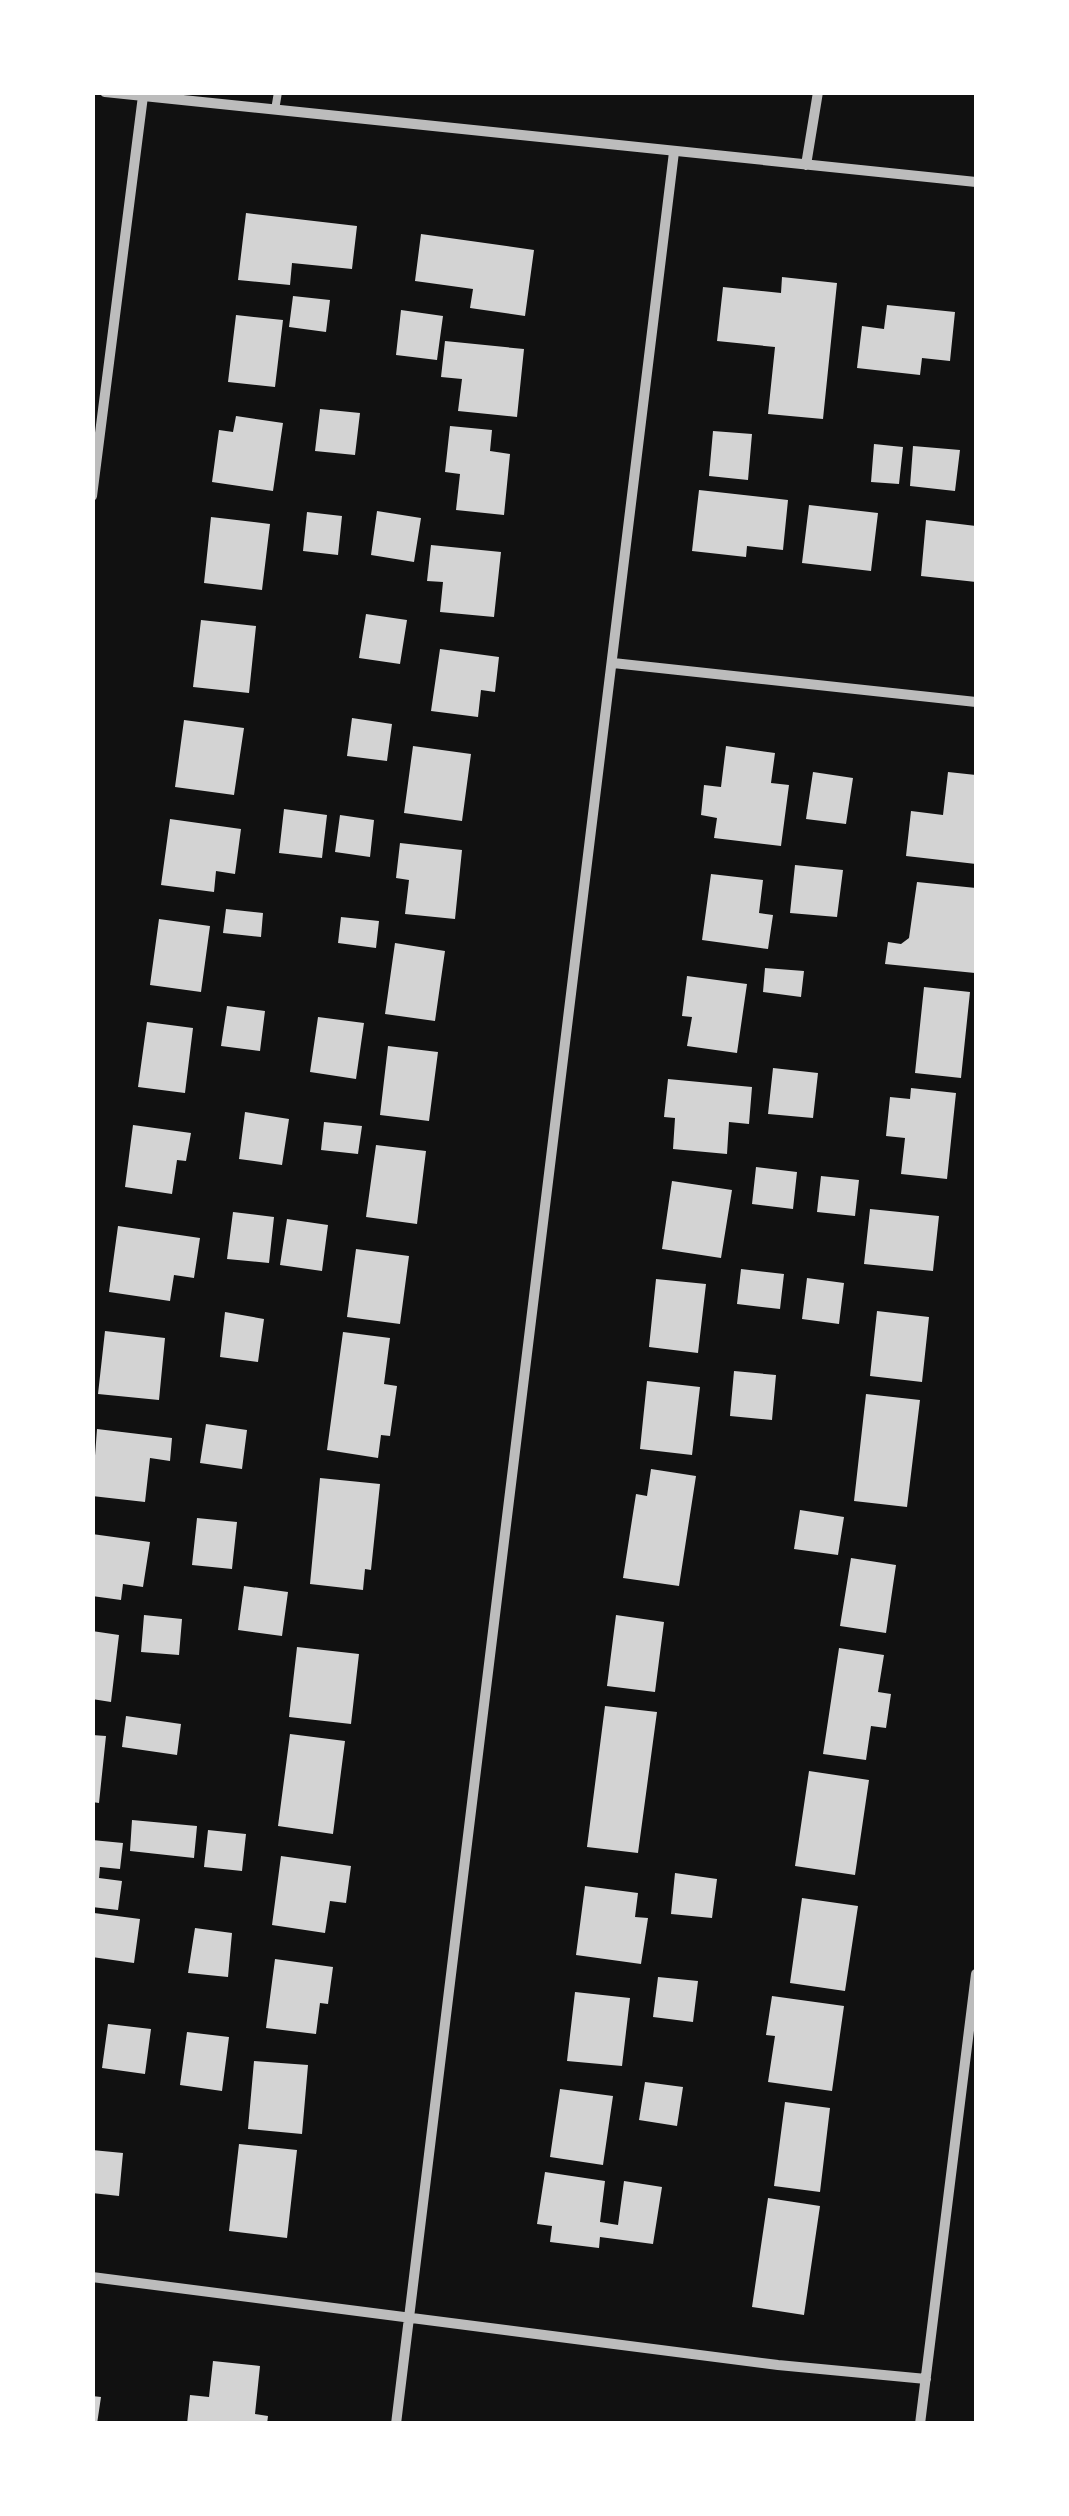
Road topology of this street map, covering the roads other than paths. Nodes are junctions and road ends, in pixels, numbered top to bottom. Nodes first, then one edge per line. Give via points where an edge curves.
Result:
1 (105, 92) edge
2 (278, 92) edge
3 (818, 92) edge
4 (143, 96) junction
5 (275, 110) junction
6 (674, 152) junction
7 (806, 165) junction
8 (976, 182) edge
9 (92, 496) edge
10 (613, 663) junction
11 (976, 702) edge
12 (976, 1974) edge
13 (92, 2277) edge
14 (410, 2318) junction
15 (926, 2379) junction
16 (396, 2424) edge
17 (920, 2424) edge

1 - 4 street
2 - 5 lane
3 - 7 street
4 - 5 street
4 - 9 street
5 - 6 street
6 - 7 street
6 - 10 street
7 - 8 street
10 - 11 street
10 - 14 street
12 - 15 street
13 - 14 street
14 - 15 street
14 - 16 street
15 - 17 street

